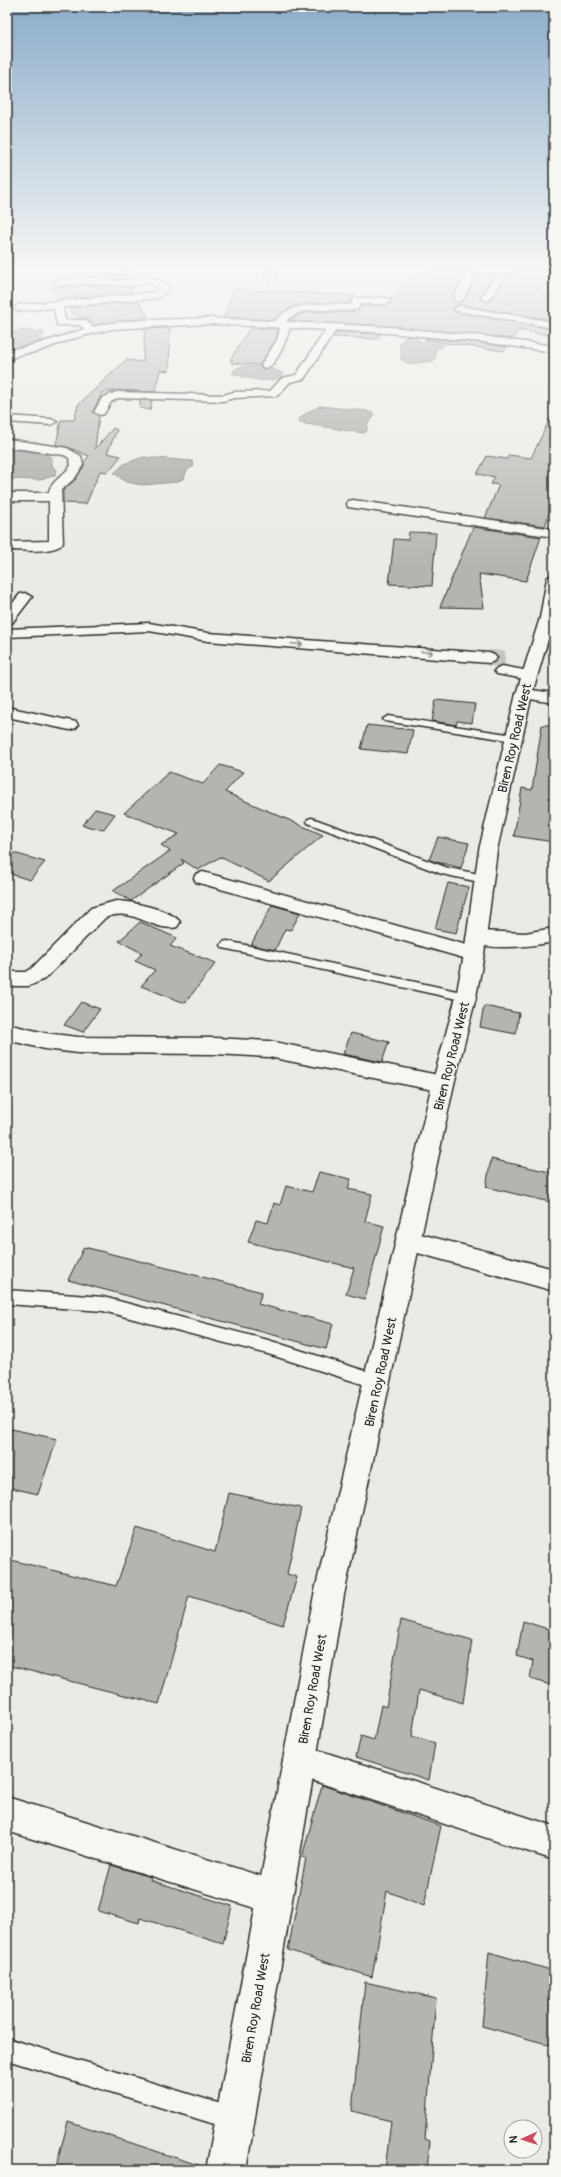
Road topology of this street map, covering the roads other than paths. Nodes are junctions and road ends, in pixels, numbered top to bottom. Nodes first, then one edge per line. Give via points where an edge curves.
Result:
1 (306, 368) edge
2 (100, 412) dead end
3 (7, 419) edge
4 (51, 422) dead end
5 (7, 443) edge
6 (7, 497) edge
7 (54, 497) junction
8 (354, 504) dead end
9 (554, 533) edge
10 (7, 546) edge
11 (554, 578) edge
12 (25, 597) dead end
13 (7, 620) edge
14 (7, 633) edge
15 (7, 642) edge
16 (504, 665) tunnel mouth
17 (529, 677) junction
18 (554, 698) edge
19 (7, 712) edge
20 (388, 719) dead end
21 (70, 725) dead end
22 (514, 738) junction
23 (312, 821) dead end
24 (203, 878) dead end
25 (484, 879) junction
26 (170, 922) dead end
27 (554, 935) edge
28 (227, 945) dead end
29 (475, 946) junction
30 (7, 979) edge
31 (466, 998) junction
32 (7, 1032) edge
33 (443, 1084) junction
34 (409, 1241) junction
35 (554, 1280) edge
36 (7, 1298) edge
37 (378, 1382) junction
38 (299, 1760) junction
39 (7, 1814) edge
40 (554, 1843) edge
41 (274, 1897) junction
42 (7, 2049) edge
43 (235, 2119) junction
44 (226, 2170) edge

1 - 2 street via 300,377 286,380 273,394 238,394 223,398 116,395 106,400
3 - 4 street
5 - 7 street via 67,452 74,456 77,461 75,470 57,486
6 - 7 street
7 - 10 street via 56,543 49,546
8 - 9 street
11 - 17 street, Biren Roy Road West via 546,618
12 - 13 street
14 -> 15 street via 149,627 249,641 398,650 487,664 247,651 151,637
16 - 17 street
17 - 18 street
17 - 22 street, Biren Roy Road West
19 - 21 street
20 - 22 lane
22 - 25 street, Biren Roy Road West via 488,850
23 - 25 lane via 446,871
24 - 29 street
25 - 29 street, Biren Roy Road West
26 - 30 street via 128,908 108,907 98,913 38,974 29,979
27 - 29 street via 530,941
28 - 31 lane
29 - 31 street, Biren Roy Road West
31 - 33 street, Biren Roy Road West
32 - 33 street via 45,1041 78,1045 269,1049
33 - 34 street, Biren Roy Road West
34 - 35 street
34 - 37 street, Biren Roy Road West
36 - 37 lane via 103,1304 268,1347
37 - 38 street, Biren Roy Road West via 329,1595
38 - 40 street
38 - 41 street, Biren Roy Road West
39 - 41 street
41 - 43 street, Biren Roy Road West
42 - 43 lane
43 - 44 street, Biren Roy Road West

